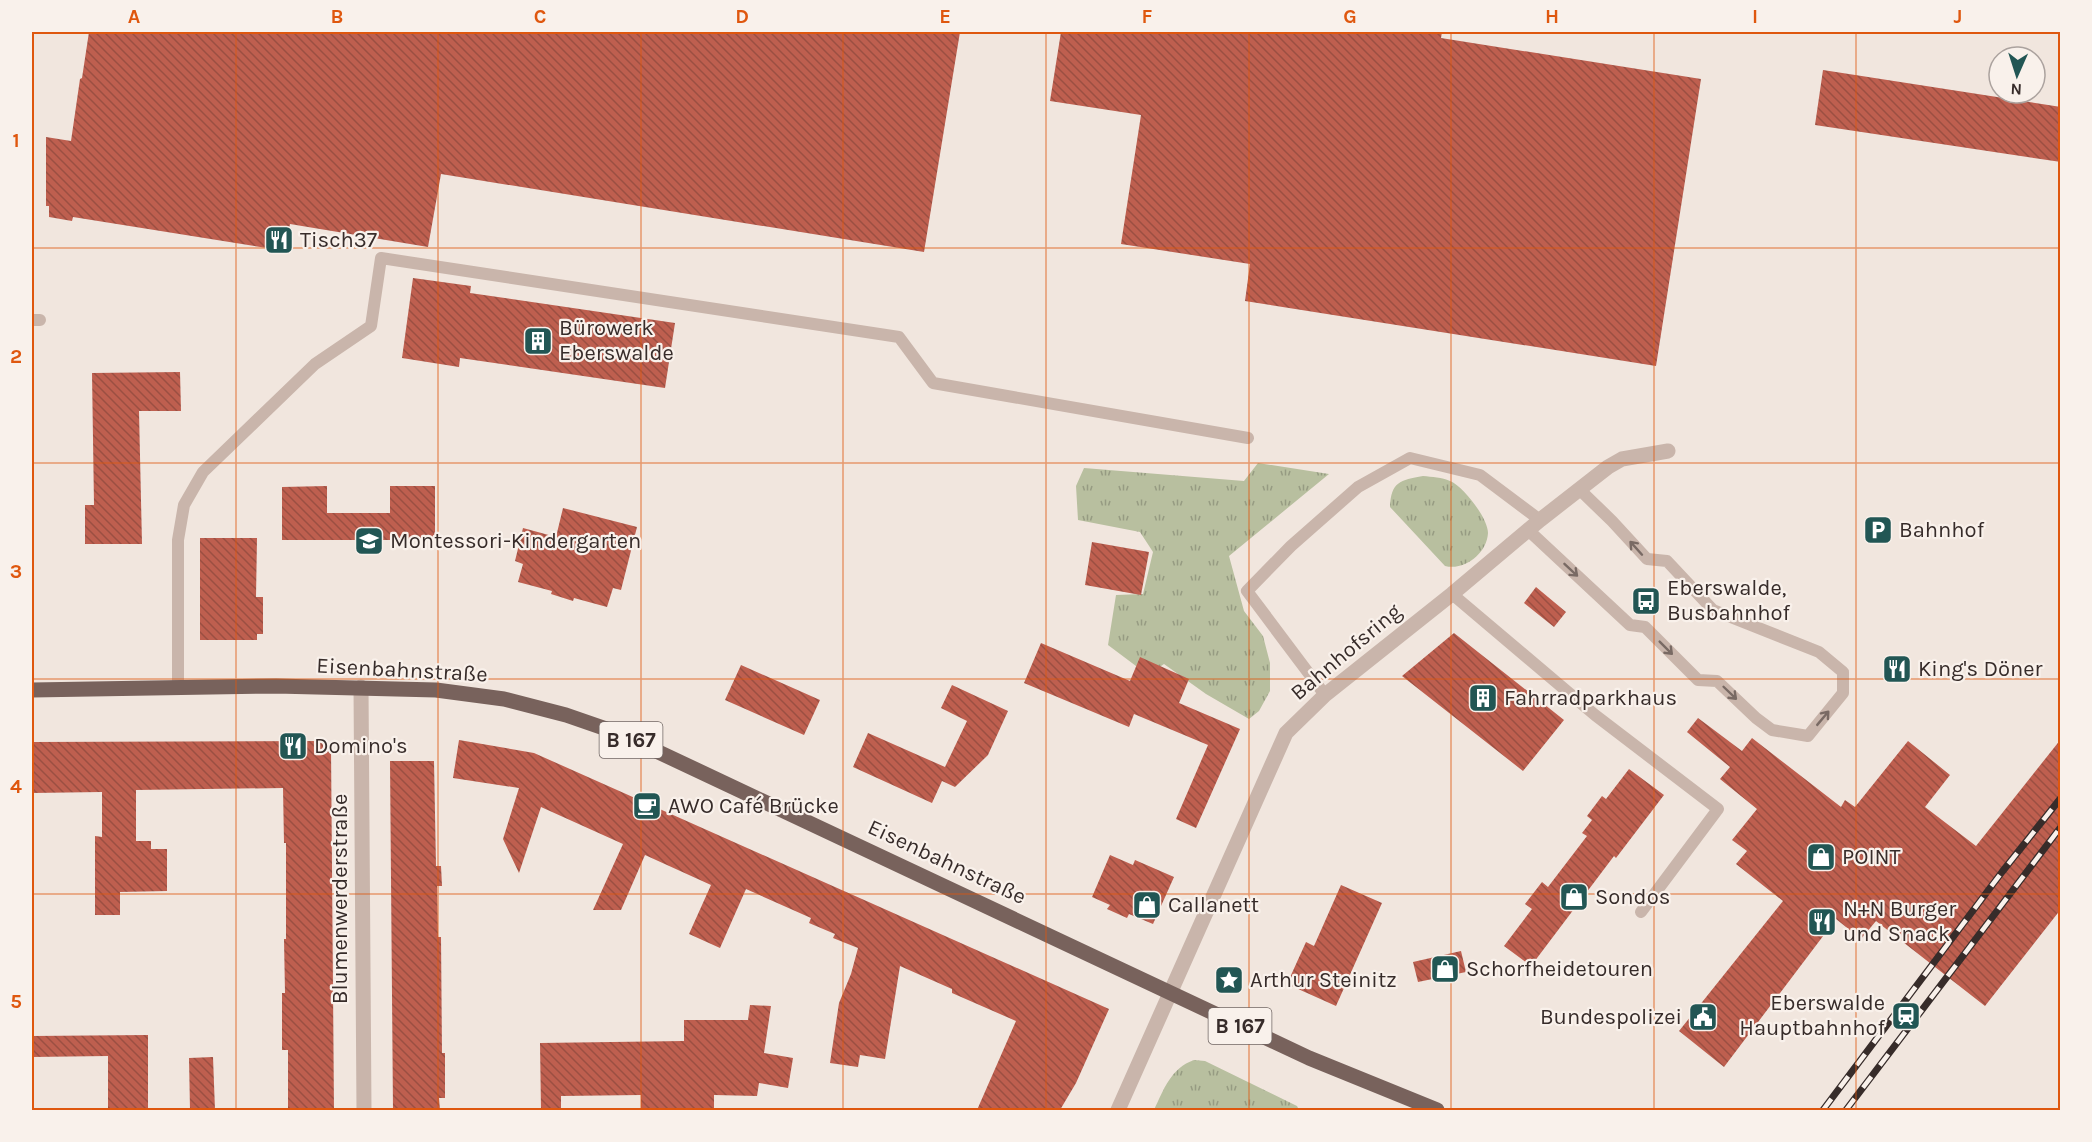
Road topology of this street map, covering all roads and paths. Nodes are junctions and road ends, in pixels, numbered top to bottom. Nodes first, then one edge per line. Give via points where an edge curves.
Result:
1 (1248, 438) dead end
2 (1668, 451) dead end
3 (1579, 489) junction
4 (1540, 520) junction
5 (1528, 530) junction
6 (1452, 594) junction
7 (361, 687) junction
8 (178, 688) junction
9 (32, 690) edge
10 (1325, 695) junction
11 (1641, 912) dead end
12 (1171, 993) junction
13 (364, 1110) edge
14 (1118, 1110) edge
15 (1437, 1110) edge

1 - 8 lane via 933,383 899,337 381,258 370,326 315,364 203,472 184,505 178,540
2 - 3 street, Bahnhofsring via 1622,459
3 - 4 street, Bahnhofsring
5 -> 3 lane via 1630,625 1645,627 1698,680 1717,681 1772,730 1808,736 1844,693 1843,672 1818,652 1713,610 1667,561 1647,560
4 - 5 street, Bahnhofsring
4 - 10 lane via 1480,475 1410,458 1358,487 1247,591
5 - 6 street, Bahnhofsring
6 - 10 street, Bahnhofsring
6 - 11 lane via 1595,715 1718,809
7 - 8 main road, Eisenbahnstraße / B 167
7 - 12 main road, Eisenbahnstraße / B 167 via 436,690 504,699 618,734
7 - 13 street, Blumenwerderstraße
8 - 9 main road, Eisenbahnstraße / B 167
10 - 12 street, Bahnhofsring via 1286,733
12 - 14 street, Bahnhofsring
12 - 15 main road, Eisenbahnstraße / B 167 via 1309,1058

